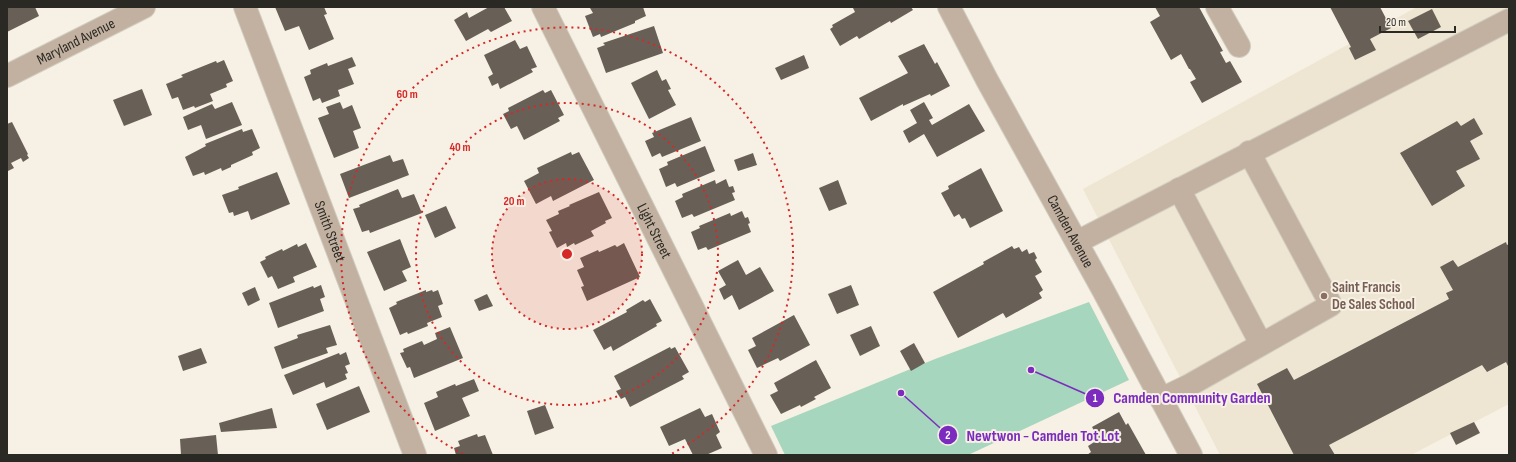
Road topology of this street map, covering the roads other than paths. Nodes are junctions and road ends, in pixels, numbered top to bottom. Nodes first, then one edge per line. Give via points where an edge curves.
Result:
1 (144, 7) edge
2 (245, 7) edge
3 (543, 7) edge
4 (949, 7) edge
5 (1217, 7) edge
6 (1509, 20) edge
7 (1239, 46) dead end
8 (7, 76) edge
9 (1249, 152) junction
10 (1179, 189) junction
11 (1077, 242) junction
12 (1261, 344) junction
13 (1161, 399) junction
14 (415, 455) edge
15 (766, 455) edge
16 (1191, 455) edge

1 - 8 street, Maryland Avenue
2 - 14 street, Smith Street
3 - 15 street, Light Street
4 - 11 street, Camden Avenue
5 - 7 street
6 - 9 street
9 - 10 street
9 - 12 street via 1331,305
10 - 11 street
10 - 12 street
11 - 13 street, Camden Avenue
12 - 13 street
13 - 16 street, Camden Avenue

